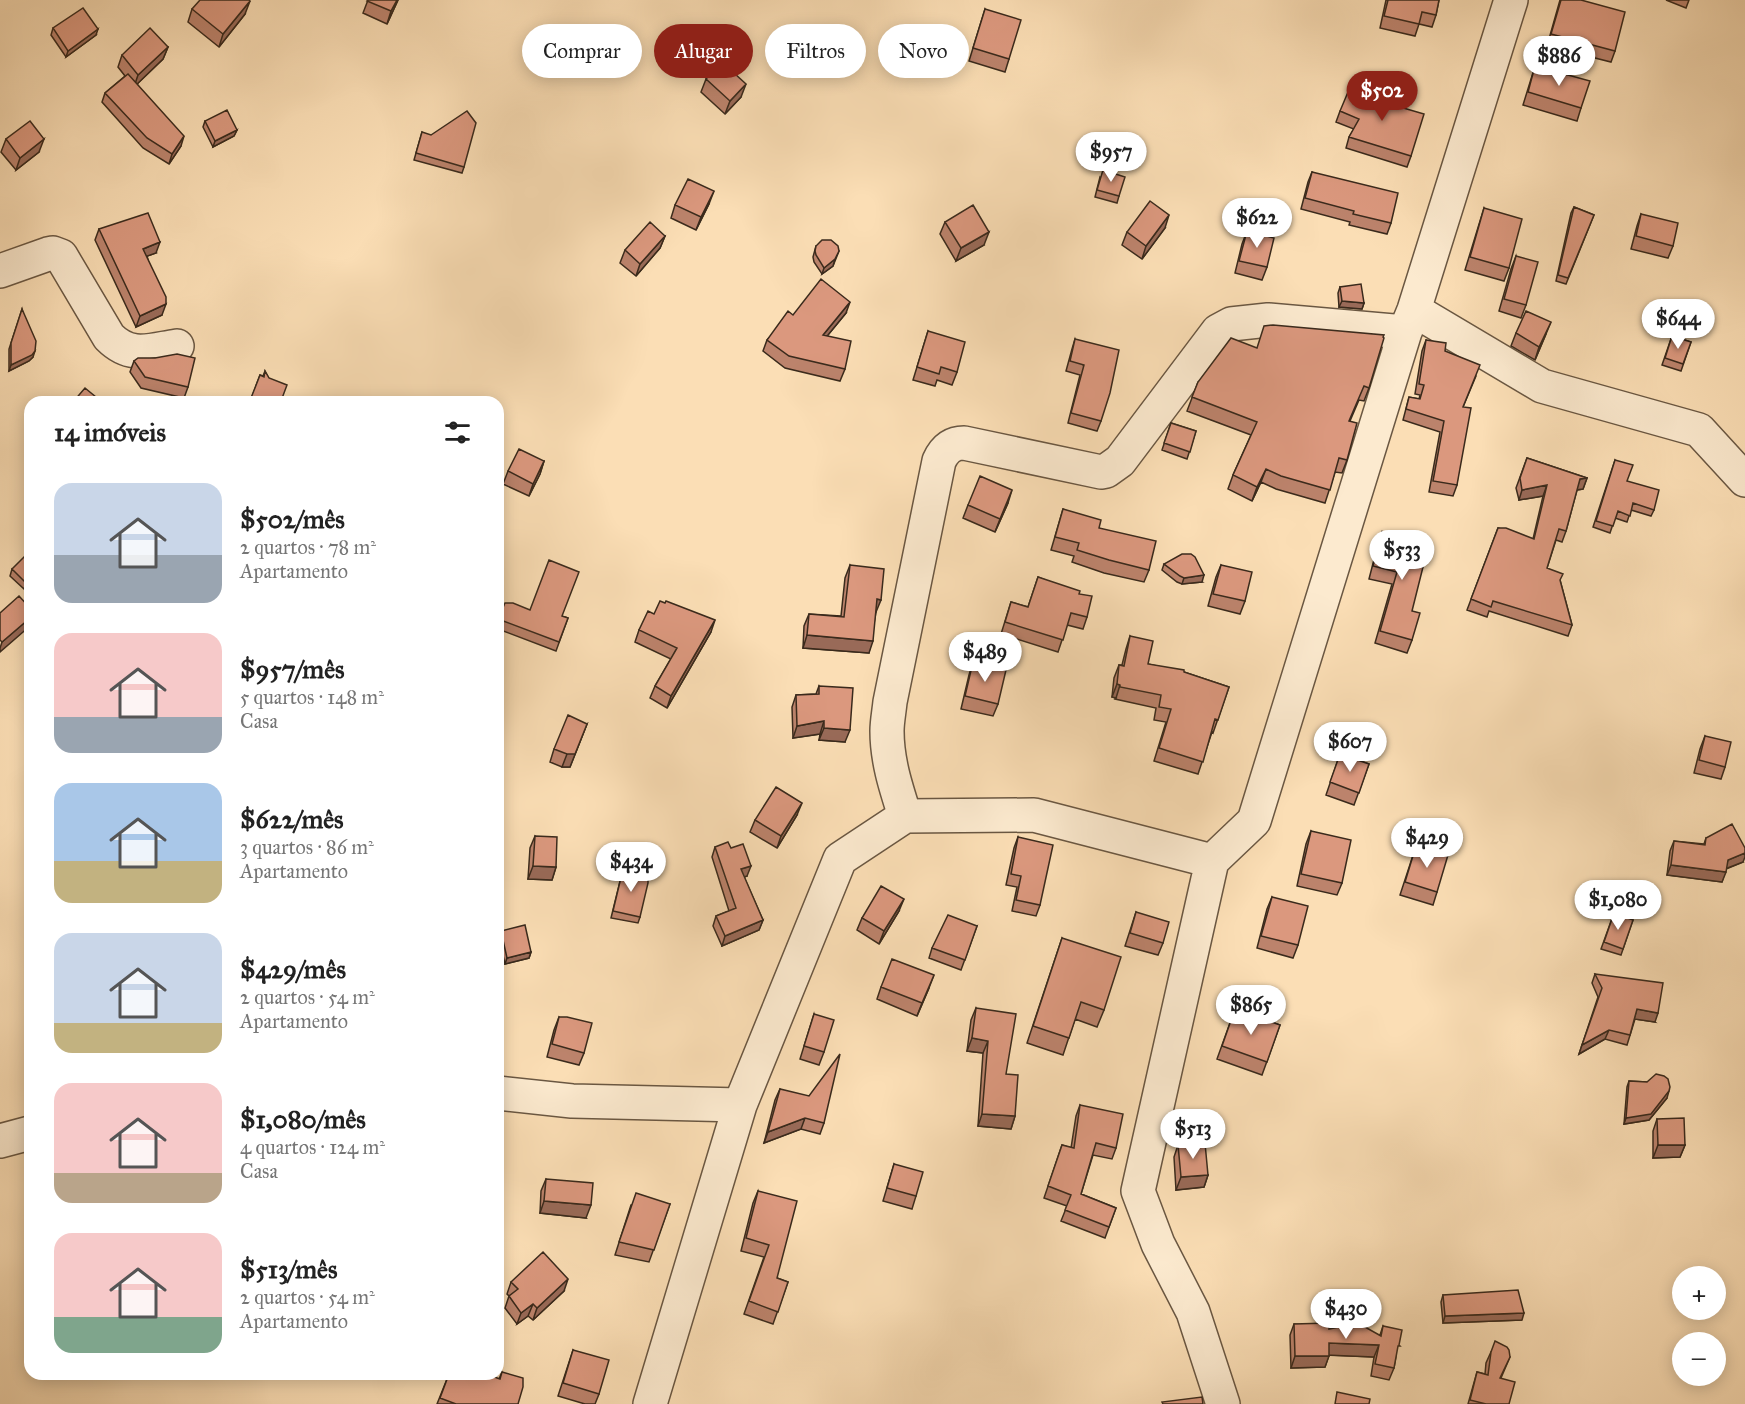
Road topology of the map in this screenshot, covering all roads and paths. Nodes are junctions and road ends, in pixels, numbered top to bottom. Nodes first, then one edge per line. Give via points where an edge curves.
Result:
1 (1511, 0) edge
2 (0, 271) edge
3 (1410, 321) junction
4 (177, 346) dead end
5 (1745, 480) edge
6 (905, 816) junction
7 (1212, 861) junction
8 (504, 1094) edge
9 (740, 1105) junction
10 (24, 1135) edge
11 (0, 1141) edge
12 (650, 1404) edge
13 (1223, 1404) edge

1 - 3 street
2 - 4 street via 57,254 118,346 142,351
3 - 5 street via 1542,386 1699,429
3 - 6 street via 1268,320 1232,324 1218,331 1120,461 1106,471 964,443 943,452 886,729 890,763
3 - 7 street via 1254,821
6 - 7 street via 1034,815
6 - 9 street via 840,859
7 - 13 street via 1138,1191 1158,1244 1193,1312
8 - 9 street via 572,1101
9 - 12 street
10 - 11 street

